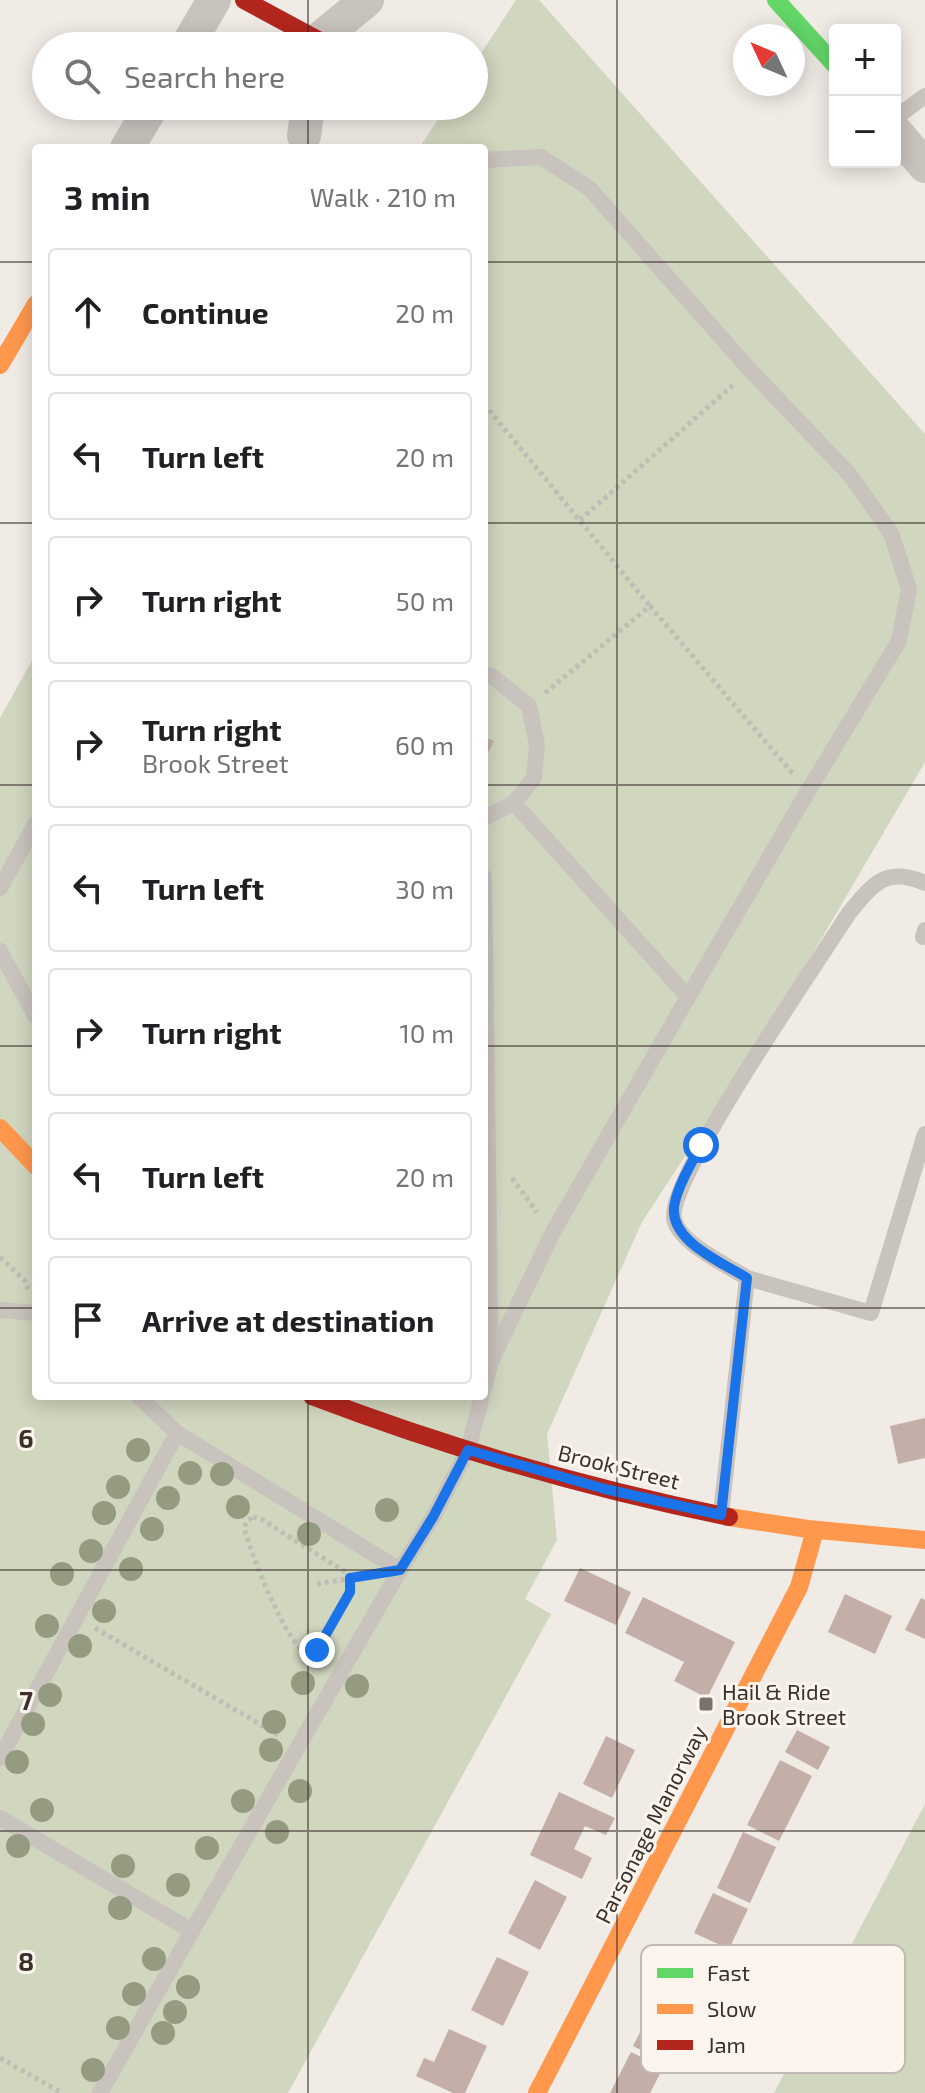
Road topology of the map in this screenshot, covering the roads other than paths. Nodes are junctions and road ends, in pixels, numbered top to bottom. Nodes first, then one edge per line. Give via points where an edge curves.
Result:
1 (214, 0) edge
2 (244, 0) edge
3 (367, 0) edge
4 (776, 0) edge
5 (195, 32) edge
6 (298, 32) edge
7 (330, 32) edge
8 (829, 58) edge
9 (925, 96) edge
10 (901, 114) edge
11 (144, 120) edge
12 (901, 138) edge
13 (129, 144) edge
14 (488, 160) edge
15 (925, 166) edge
16 (32, 311) edge
17 (0, 365) edge
18 (488, 676) edge
19 (514, 803) junction
20 (488, 816) edge
21 (32, 830) edge
22 (925, 883) edge
23 (0, 888) edge
24 (0, 951) edge
25 (688, 997) junction
26 (32, 1010) edge
27 (488, 1095) edge
28 (0, 1128) edge
29 (925, 1134) edge
30 (32, 1162) edge
31 (747, 1278) junction
32 (0, 1310) edge
33 (32, 1313) edge
34 (488, 1359) edge
35 (142, 1400) edge
36 (322, 1400) edge
37 (481, 1400) edge
38 (177, 1433) junction
39 (468, 1450) junction
40 (721, 1515) junction
41 (815, 1530) junction
42 (925, 1540) edge
43 (400, 1570) junction
44 (0, 1758) edge
45 (0, 1818) edge
46 (192, 1931) junction
47 (100, 2093) edge
48 (537, 2093) edge

1 - 5 street
2 - 6 street
3 - 7 street
4 - 8 street
9 - 10 lane
11 - 13 street
12 - 15 street
14 - 25 lane via 541,157 589,188 850,475 891,533 909,589 899,641
16 - 17 street
18 - 19 lane via 529,706 537,745 534,778
19 - 20 lane
19 - 25 lane
21 - 23 lane
22 - 31 lane via 894,875 878,882 849,913 701,1145 675,1201 673,1216 686,1239
24 - 26 lane
25 - 34 lane via 553,1232
27 - 34 lane
28 - 30 street
29 - 31 lane via 871,1313
31 - 40 lane
32 - 33 lane
35 - 38 lane
36 - 39 street, Brook Street
37 - 39 lane
38 - 43 lane
38 - 44 lane
39 - 40 street, Brook Street
39 - 43 lane
40 - 41 street, Brook Street
41 - 42 street, Brook Street
41 - 48 street, Parsonage Manorway via 799,1587
43 - 46 lane
45 - 46 lane
46 - 47 lane

